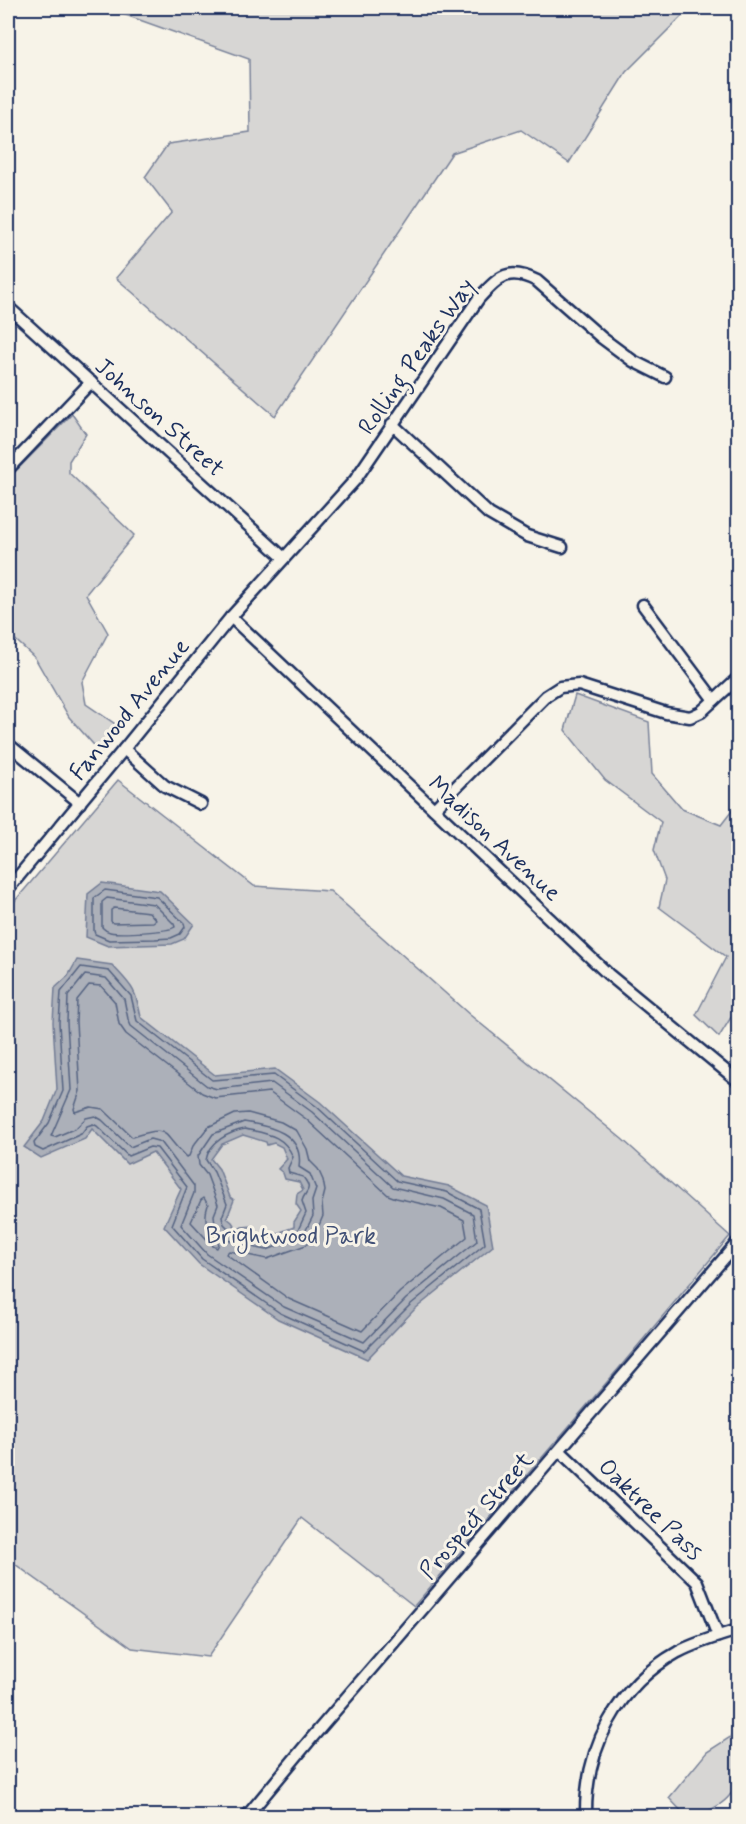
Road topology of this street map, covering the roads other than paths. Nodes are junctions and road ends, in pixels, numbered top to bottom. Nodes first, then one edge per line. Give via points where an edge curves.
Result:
1 (8, 307) edge
2 (665, 377) dead end
3 (91, 382) junction
4 (392, 424) junction
5 (8, 469) edge
6 (562, 547) dead end
7 (284, 558) junction
8 (643, 605) dead end
9 (231, 617) junction
10 (738, 678) edge
11 (714, 700) junction
12 (8, 744) edge
13 (124, 749) junction
14 (80, 802) junction
15 (201, 804) dead end
16 (434, 809) junction
17 (8, 889) edge
18 (738, 1081) edge
19 (738, 1242) edge
20 (560, 1451) junction
21 (738, 1630) edge
22 (718, 1636) junction
23 (247, 1816) edge
24 (586, 1816) edge

1 - 3 street, Johnson Street
2 - 4 street, Rolling Peaks Way via 633,362 537,281 515,273 501,276 478,298
3 - 5 street
3 - 7 street, Johnson Street
4 - 6 street via 489,514 527,536
4 - 7 street, Rolling Peaks Way via 356,480
7 - 9 street, Fanwood Avenue
8 - 11 street
9 - 13 street, Fanwood Avenue
9 - 16 street, Madison Avenue
10 - 11 street
11 - 16 street via 690,717 579,685 560,687 546,696
12 - 14 street
13 - 14 street, Fanwood Avenue
13 - 15 street via 165,786
14 - 17 street, Fanwood Avenue
16 - 18 street, Madison Avenue via 608,974
19 - 20 street, Prospect Street
20 - 22 street, Oaktree Pass via 697,1582
20 - 23 street, Prospect Street
21 - 22 street
22 - 24 street via 663,1661 623,1698 604,1730 591,1764

